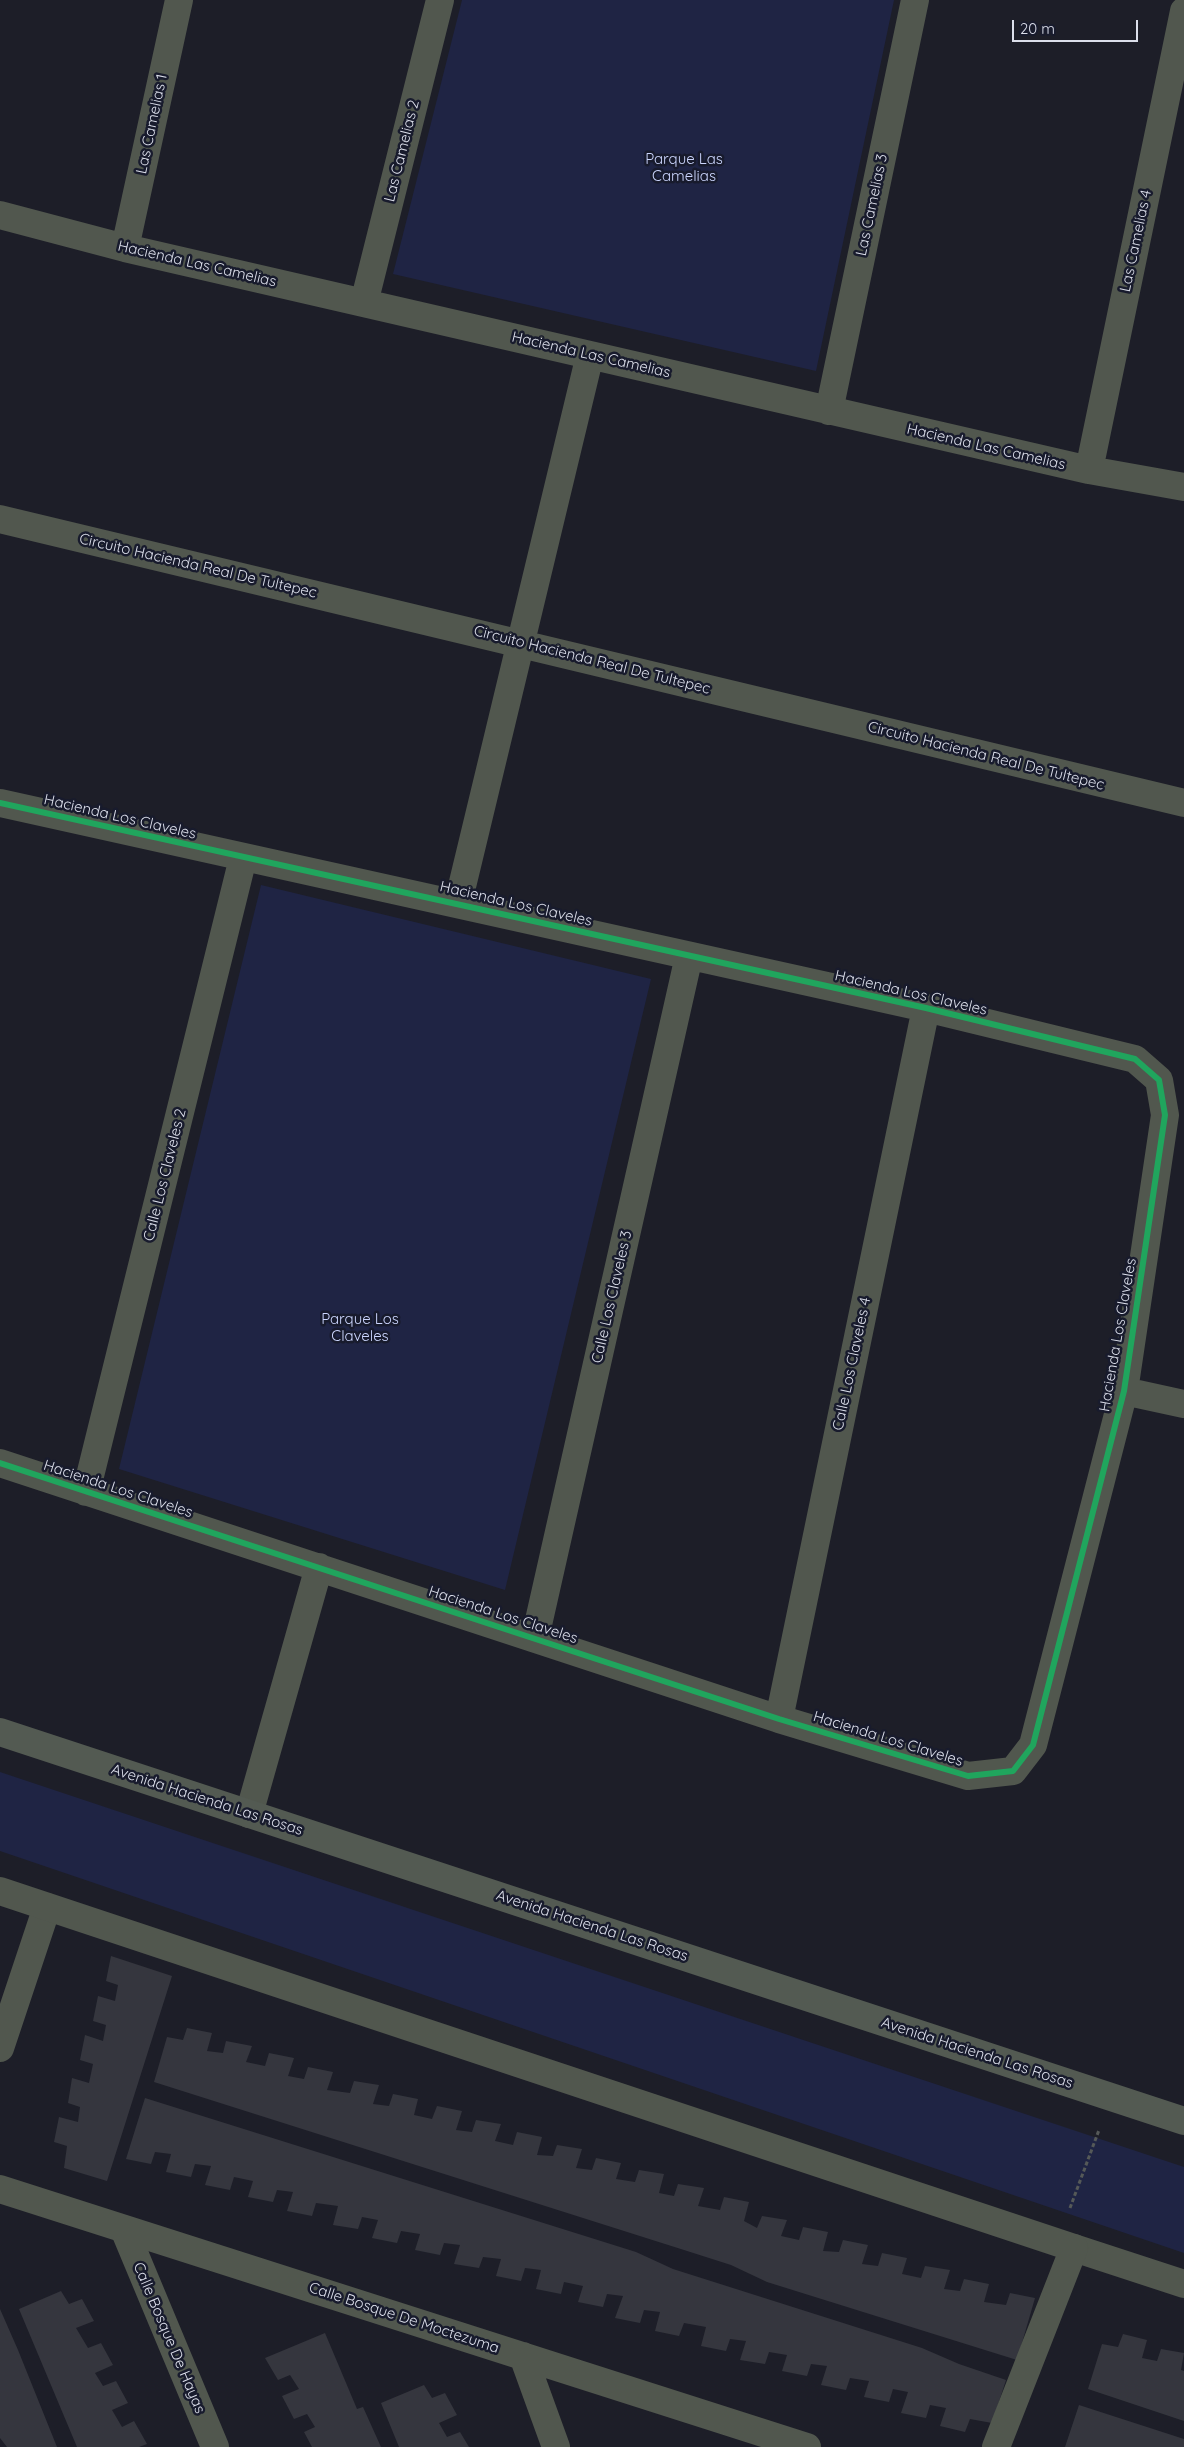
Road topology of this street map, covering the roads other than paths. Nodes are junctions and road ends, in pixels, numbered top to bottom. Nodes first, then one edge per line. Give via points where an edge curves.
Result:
1 (179, 0) edge
2 (440, 0) edge
3 (915, 0) edge
4 (1184, 11) edge
5 (0, 215) edge
6 (125, 248) junction
7 (364, 303) junction
8 (590, 355) junction
9 (829, 411) junction
10 (1089, 470) junction
11 (1184, 487) edge
12 (0, 519) edge
13 (520, 643) junction
14 (0, 803) edge
15 (1184, 804) edge
16 (243, 858) junction
17 (458, 903) junction
18 (689, 956) junction
19 (926, 1008) junction
20 (1124, 1391) junction
21 (1184, 1404) edge
22 (0, 1463) edge
23 (86, 1492) junction
24 (319, 1567) junction
25 (535, 1638) junction
26 (779, 1719) junction
27 (0, 1732) edge
28 (249, 1814) junction
29 (0, 1891) edge
30 (47, 1907) junction
31 (0, 2048) edge
32 (1184, 2122) edge
33 (0, 2189) edge
34 (124, 2229) junction
35 (1066, 2245) junction
36 (1184, 2284) edge
37 (523, 2356) junction
38 (215, 2447) edge
39 (556, 2447) edge
40 (807, 2447) edge
41 (996, 2447) edge

1 - 6 street, Las Camelias 1
2 - 7 street, Las Camelias 2
3 - 9 street, Las Camelias 3
4 - 10 street, Las Camelias 4
5 - 6 street, Hacienda Las Camelias
6 - 7 street, Hacienda Las Camelias
7 - 8 street, Hacienda Las Camelias
8 - 9 street, Hacienda Las Camelias
8 - 13 street
9 - 10 street, Hacienda Las Camelias
10 - 11 street, Hacienda Las Camelias
12 - 13 street, Circuito Hacienda Real De Tultepec
13 - 15 street, Circuito Hacienda Real De Tultepec
13 - 17 street
14 - 16 street, Hacienda Los Claveles
16 - 17 street, Hacienda Los Claveles
16 - 23 street, Calle Los Claveles 2
17 - 18 street, Hacienda Los Claveles
18 - 19 street, Hacienda Los Claveles
18 - 25 street, Calle Los Claveles 3
19 - 20 street, Hacienda Los Claveles via 1135,1059 1159,1080 1165,1114
19 - 26 street, Calle Los Claveles 4
20 - 21 street
20 - 26 street, Hacienda Los Claveles via 1033,1745 1012,1771 968,1776
22 - 23 street, Hacienda Los Claveles
23 - 24 street, Hacienda Los Claveles
24 - 25 street, Hacienda Los Claveles
24 - 28 street
25 - 26 street, Hacienda Los Claveles
27 - 28 main road, Avenida Hacienda Las Rosas
28 - 32 main road, Avenida Hacienda Las Rosas
29 - 30 street
30 - 31 street
30 - 35 street
33 - 34 street, Calle Bosque De Moctezuma
34 - 37 street, Calle Bosque De Moctezuma
34 - 38 street, Calle Bosque De Hayas
35 - 36 street
35 - 41 street
37 - 39 street
37 - 40 street, Calle Bosque De Moctezuma

